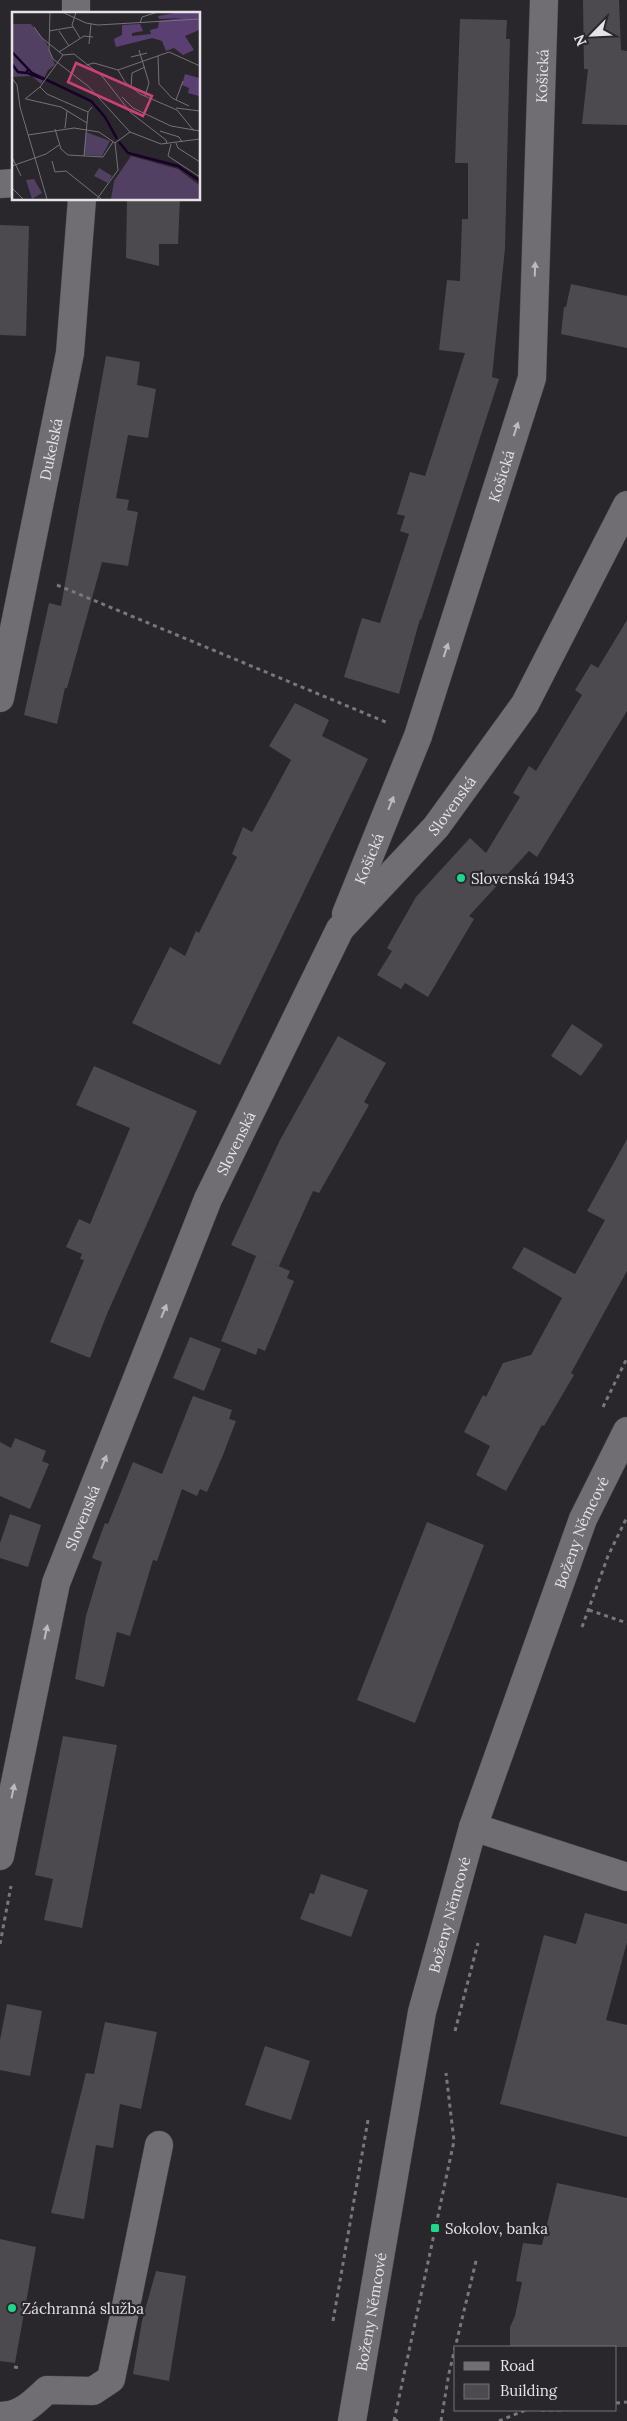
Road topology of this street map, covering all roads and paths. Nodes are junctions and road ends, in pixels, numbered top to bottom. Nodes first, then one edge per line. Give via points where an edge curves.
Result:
1 (544, 0) edge
2 (82, 200) edge
3 (627, 504) edge
4 (26, 572) junction
5 (4, 672) edge
6 (0, 698) edge
7 (418, 736) junction
8 (340, 929) junction
9 (627, 1431) edge
10 (627, 1517) edge
11 (589, 1610) junction
12 (627, 1623) edge
13 (582, 1628) dead end
14 (473, 1827) junction
15 (0, 1856) edge
16 (627, 1877) edge
17 (12, 1880) dead end
18 (478, 1942) dead end
19 (0, 1944) edge
20 (453, 2036) dead end
21 (446, 2065) dead end
22 (159, 2145) dead end
23 (476, 2257) dead end
24 (455, 2346) edge
25 (454, 2352) edge
26 (524, 2411) edge
27 (0, 2416) edge
28 (394, 2420) edge
29 (352, 2421) edge
30 (400, 2421) edge
31 (441, 2421) edge
32 (499, 2421) edge

7 -> 1 street, Košická via 532,378
2 - 4 street, Dukelská via 70,353
3 - 8 street, Slovenská via 525,704 436,826
4 - 5 street, Dukelská
4 - 7 path
5 - 6 street, Dukelská
8 -> 7 street, Košická
15 -> 8 street, Slovenská via 56,1583 208,1199
9 - 14 street, Boženy Němcové via 583,1518
10 - 11 path via 608,1556
11 - 12 path
11 - 13 path
14 - 16 street
14 - 29 street, Boženy Němcové via 422,2012
17 - 19 path
18 - 20 path
21 - 28 path via 454,2141
22 - 27 street via 111,2379 93,2391 47,2390 27,2409 10,2416
23 - 24 path
25 - 31 path
26 - 32 path
28 - 30 path

